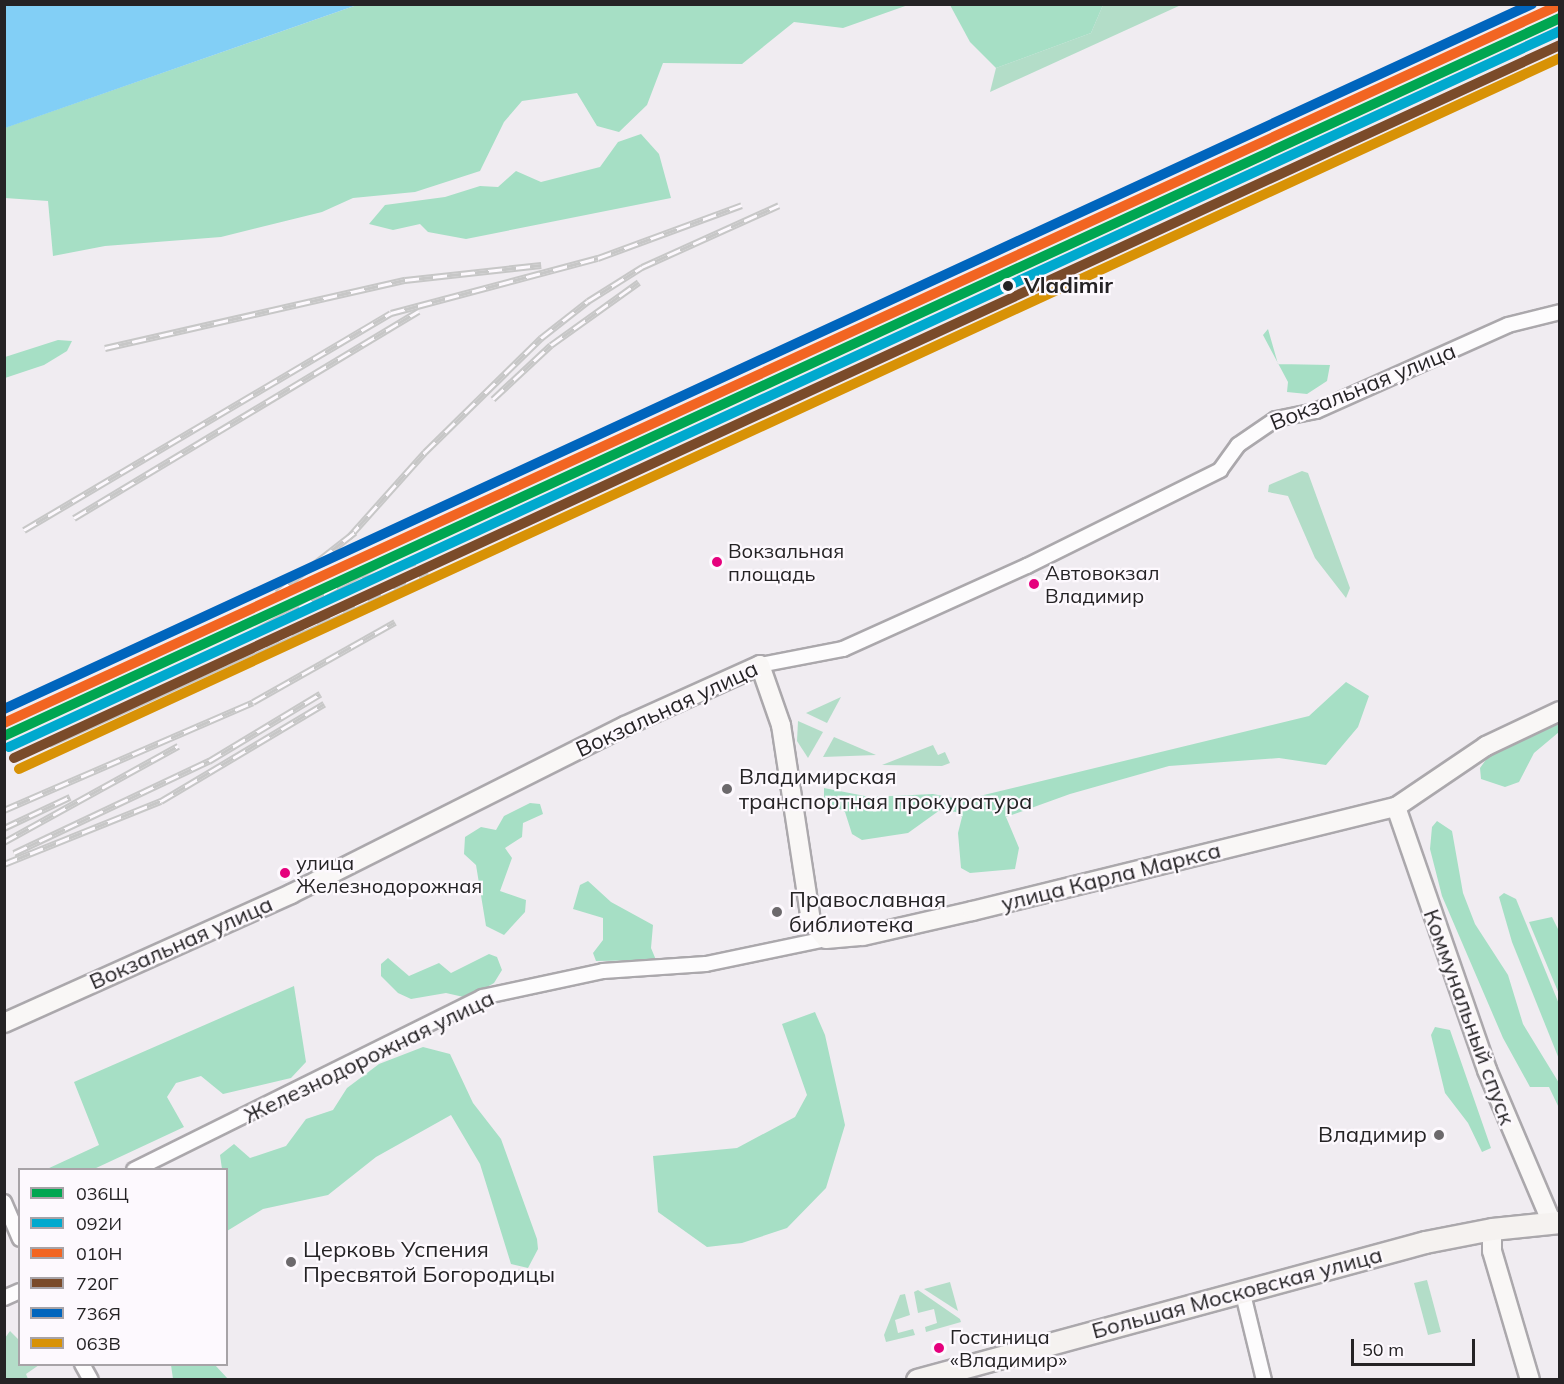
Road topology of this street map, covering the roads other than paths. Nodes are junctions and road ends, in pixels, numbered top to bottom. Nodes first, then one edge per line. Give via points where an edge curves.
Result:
1 (1560, 312) edge
2 (760, 665) junction
3 (1560, 711) edge
4 (1396, 807) junction
5 (826, 939) junction
6 (4, 1023) edge
7 (138, 1168) edge
8 (4, 1202) edge
9 (1556, 1223) edge
10 (17, 1224) edge
11 (1492, 1229) junction
12 (1242, 1290) junction
13 (18, 1292) edge
14 (4, 1298) edge
15 (83, 1366) edge
16 (91, 1380) edge
17 (917, 1380) edge
18 (1264, 1380) edge
19 (1530, 1380) edge

1 - 2 street, Вокзальная улица via 1508,325 1316,411 1276,419 1238,445 1220,470 1027,566 843,649
2 - 5 main road via 781,724 811,921
2 - 6 main road, Вокзальная улица via 625,726 291,894
3 - 4 main road via 1486,746
4 - 5 main road, улица Карла Маркса via 972,911 863,936
4 - 9 main road, Коммунальный спуск via 1483,1060
5 - 7 street, Железнодорожная улица via 706,964 591,973 482,998
8 - 10 street
9 - 11 main road, Большая Московская улица
11 - 12 main road, Большая Московская улица
11 - 19 main road via 1492,1251
12 - 17 main road, Большая Московская улица
12 - 18 street
13 - 14 street
15 - 16 street

